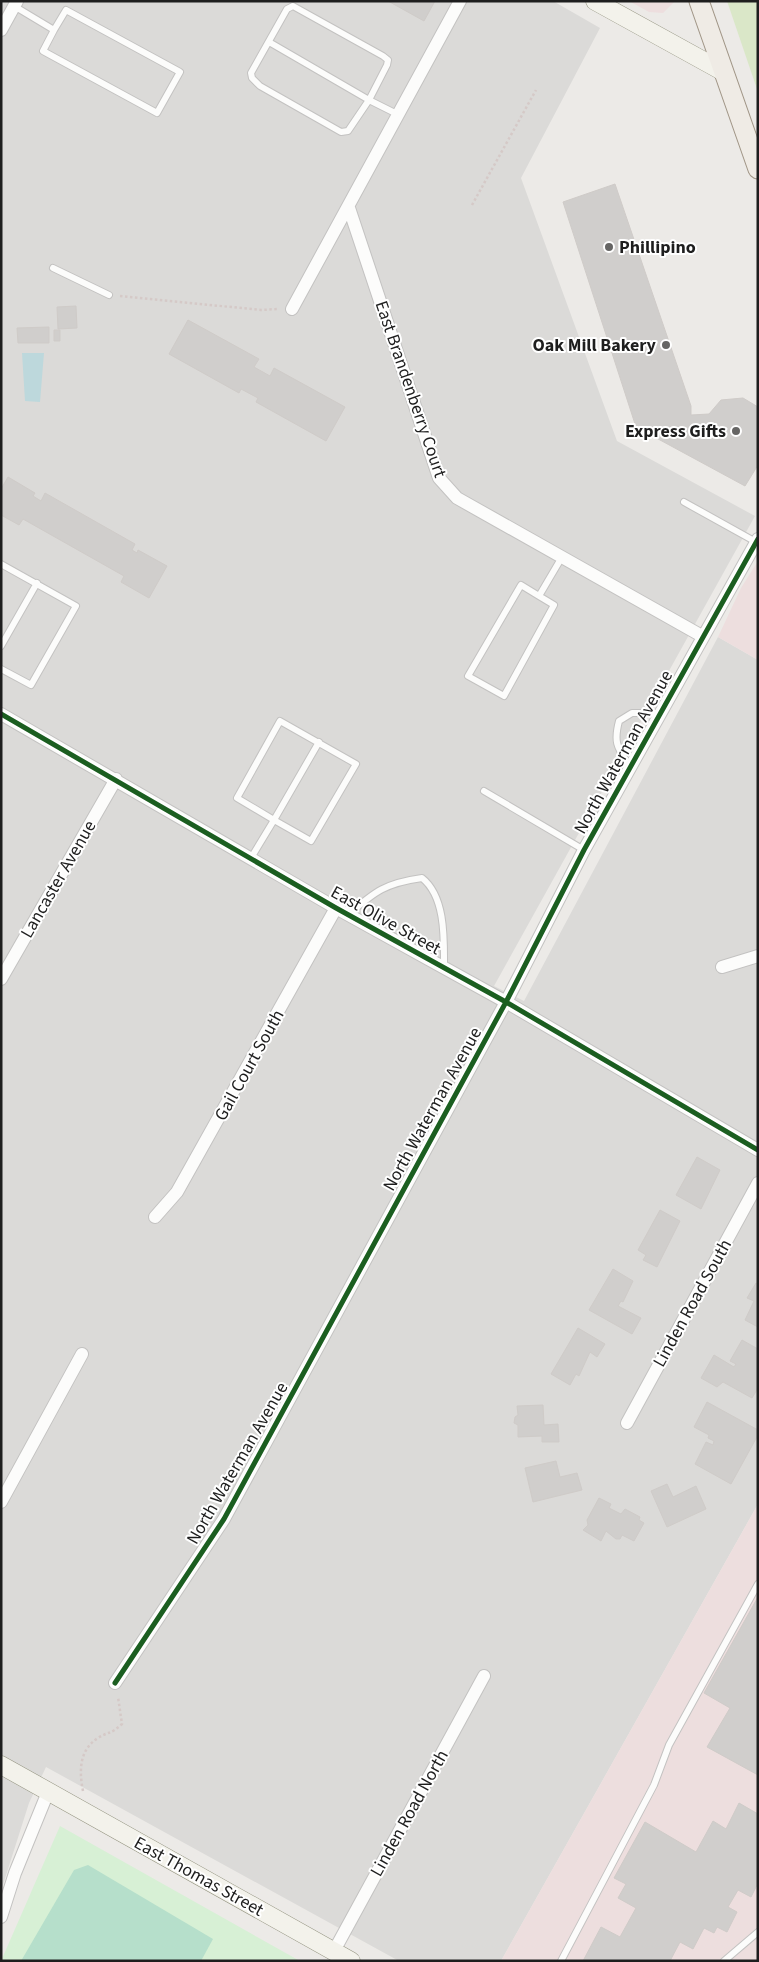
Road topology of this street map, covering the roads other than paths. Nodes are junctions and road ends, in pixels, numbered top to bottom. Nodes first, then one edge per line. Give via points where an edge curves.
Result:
1 (460, 1) edge
2 (595, 1) edge
3 (699, 1) edge
4 (16, 4) edge
5 (1, 30) edge
6 (54, 30) junction
7 (269, 42) junction
8 (722, 71) junction
9 (369, 100) junction
10 (399, 115) junction
11 (758, 169) edge
12 (349, 208) junction
13 (53, 268) dead end
14 (109, 295) road end
15 (292, 309) road end
16 (684, 502) dead end
17 (757, 541) edge
18 (562, 557) junction
19 (1, 564) edge
20 (36, 583) junction
21 (539, 596) junction
22 (702, 636) junction
23 (1, 646) edge
24 (1, 669) edge
25 (660, 713) junction
26 (1, 714) edge
27 (319, 742) junction
28 (630, 767) junction
29 (116, 779) junction
30 (484, 791) dead end
31 (274, 820) junction
32 (584, 850) junction
33 (252, 858) junction
34 (336, 908) junction
35 (348, 914) junction
36 (758, 956) edge
37 (722, 967) dead end
38 (444, 968) junction
39 (1, 979) edge
40 (506, 1002) junction
41 (758, 1150) edge
42 (758, 1183) edge
43 (155, 1217) dead end
44 (82, 1354) dead end
45 (627, 1423) dead end
46 (1, 1502) edge
47 (758, 1584) edge
48 (484, 1676) dead end
49 (115, 1683) road end
50 (1, 1765) edge
51 (48, 1792) junction
52 (1, 1916) edge
53 (758, 1932) edge
54 (334, 1951) junction
55 (351, 1961) edge
56 (561, 1961) edge
57 (724, 1961) edge

1 - 10 street
2 - 8 street
3 - 8 main road
4 - 5 street
4 - 6 lane
6 - 6 lane via 43,51 157,113 180,72 66,10
7 - 9 lane
7 - 9 lane via 252,73 252,78 260,86 341,132 348,132
7 - 9 lane via 287,9 293,6 383,56 388,60 387,65
8 - 11 main road
9 - 10 lane
10 - 12 street
12 - 15 street
12 - 18 street, East Brandenberry Court via 440,478 456,498
13 - 14 lane
16 - 17 lane
17 - 22 street, North Waterman Avenue
18 - 21 lane
18 - 22 street, East Brandenberry Court
19 - 20 lane
20 - 23 lane
20 - 24 lane via 76,606 31,685
21 - 21 lane via 554,605 504,696 468,676 521,585
22 - 25 street, North Waterman Avenue
25 - 28 street, North Waterman Avenue
25 - 28 lane via 632,713 619,721 615,737
26 - 29 street, East Olive Street
27 - 31 lane
27 - 31 lane via 356,764 311,840
27 - 31 lane via 280,720 237,798
28 - 32 street, North Waterman Avenue
29 - 33 street, East Olive Street
29 - 39 street, Lancaster Avenue
30 - 32 lane
31 - 33 lane
32 - 40 street, North Waterman Avenue
33 - 34 street, East Olive Street
34 - 35 street, East Olive Street
34 - 43 street, Gail Court South via 178,1192
35 - 38 street, East Olive Street
35 - 38 lane via 373,892 399,881 422,878 431,885 437,904 444,936
36 - 37 street
38 - 40 street, East Olive Street
40 - 41 street, East Olive Street
40 - 49 street, North Waterman Avenue via 224,1519
42 - 45 street, Linden Road South
44 - 46 street
47 - 56 lane via 669,1745 654,1785
48 - 54 street, Linden Road North
50 - 51 street, East Thomas Street
51 - 52 street via 14,1873
51 - 54 street, East Thomas Street
53 - 57 lane
54 - 55 street, East Thomas Street

